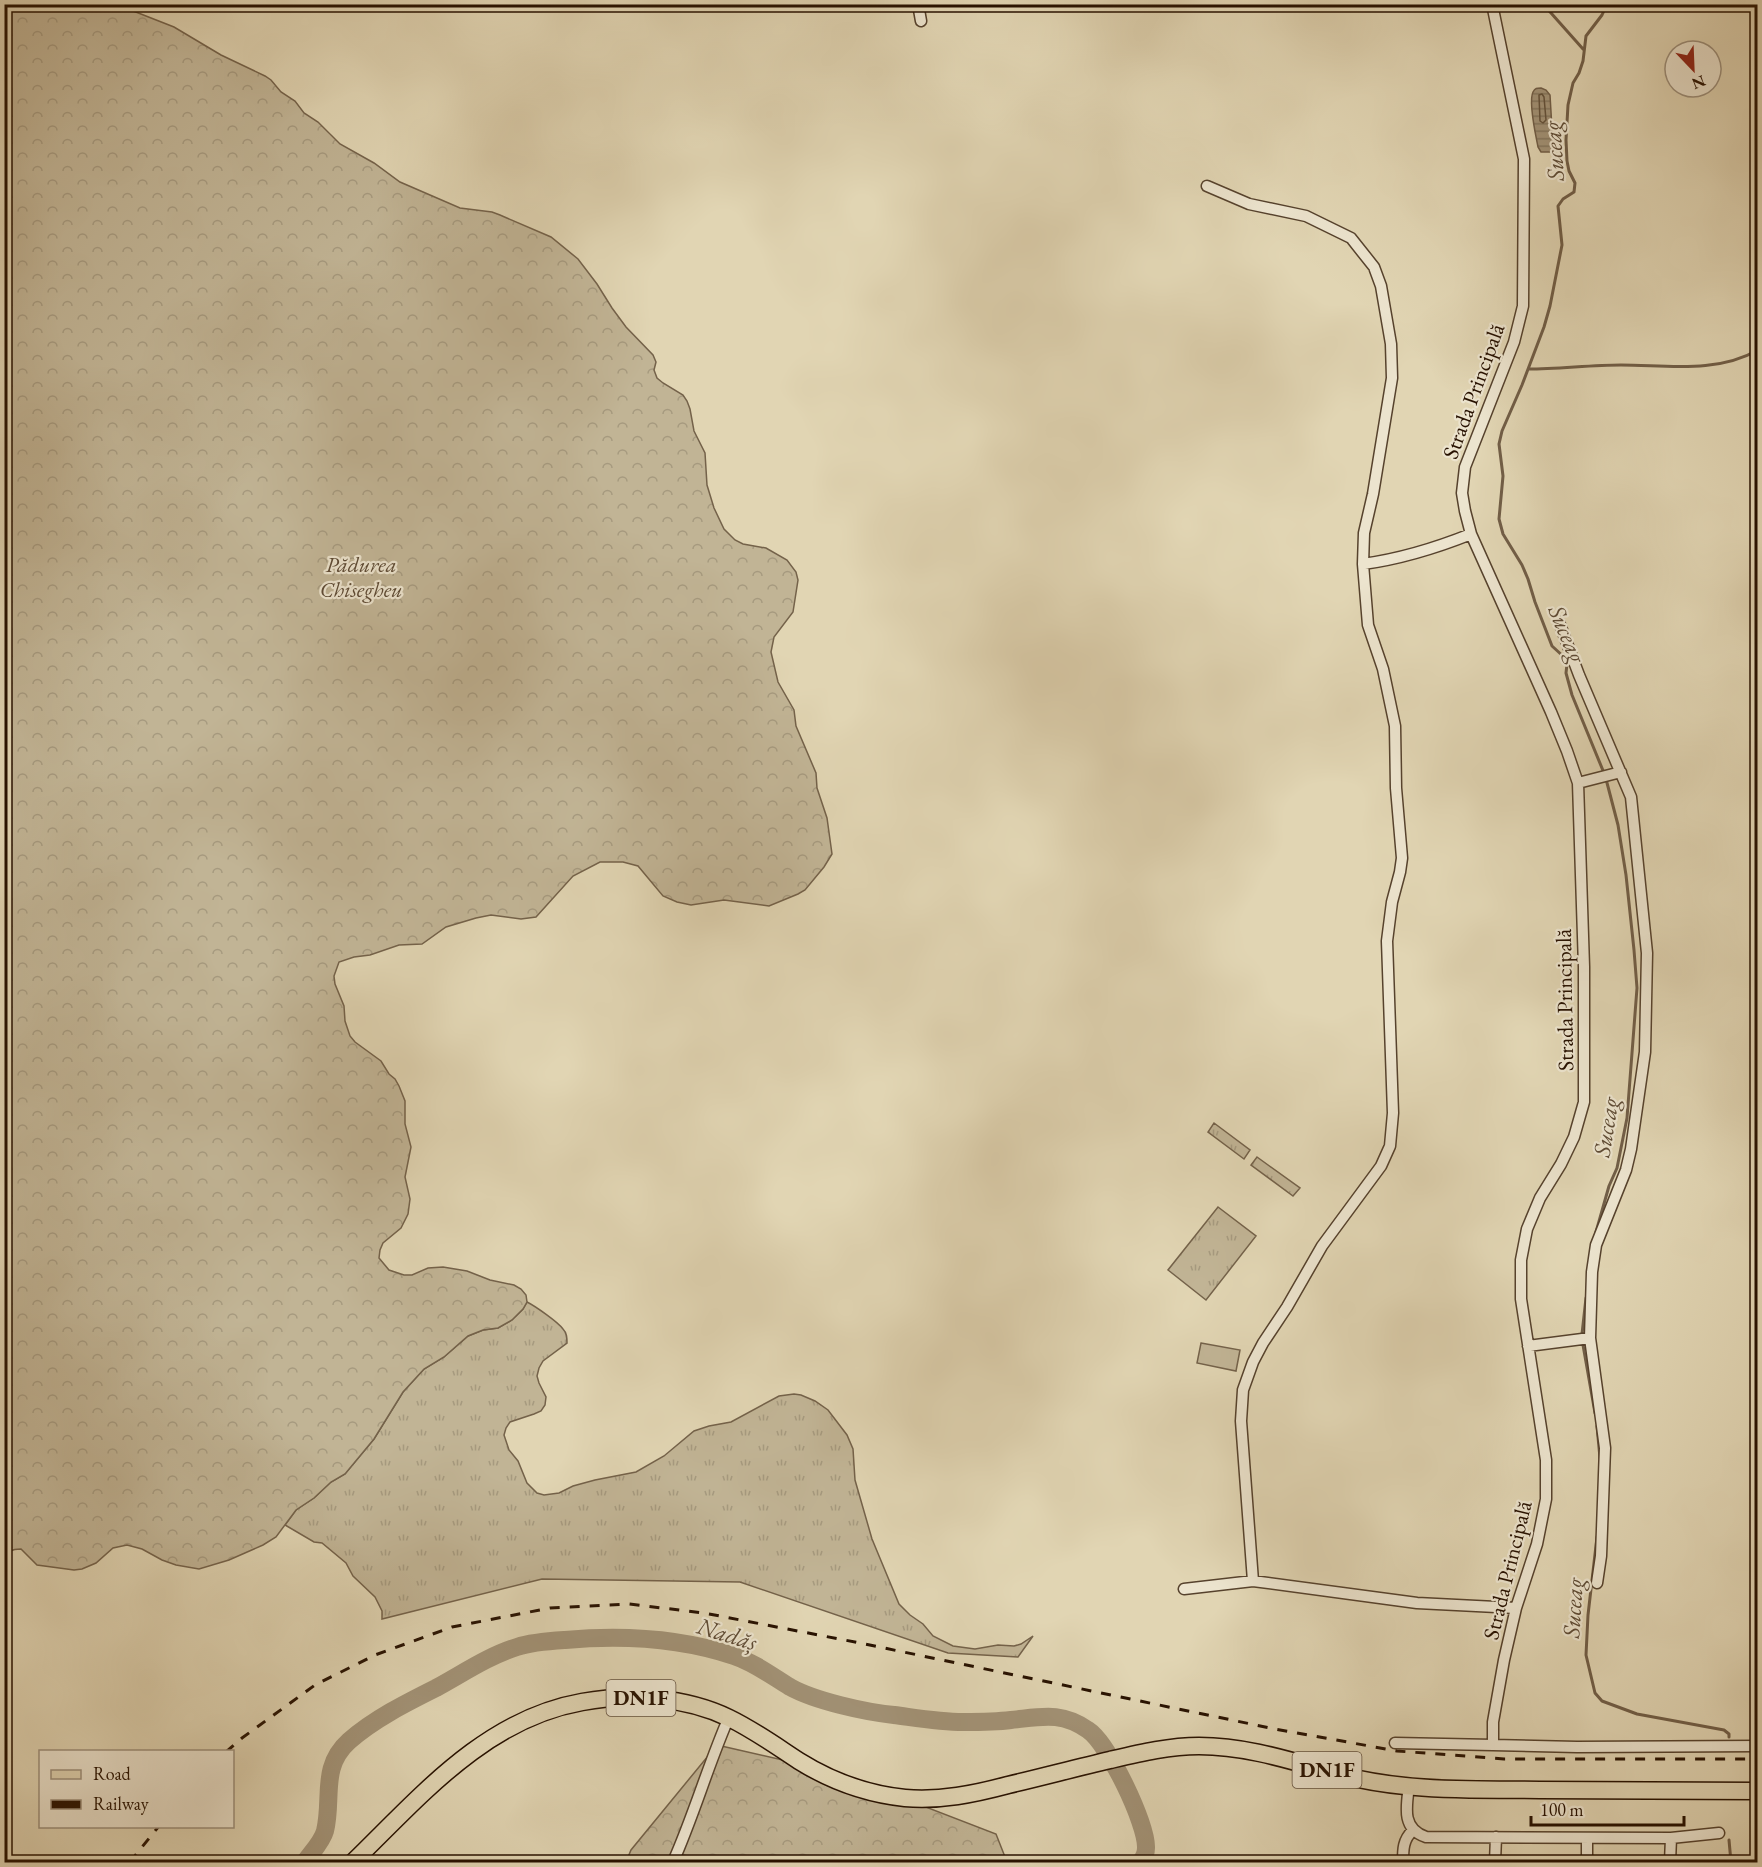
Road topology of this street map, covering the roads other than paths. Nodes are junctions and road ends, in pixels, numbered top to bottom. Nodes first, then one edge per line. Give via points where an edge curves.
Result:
1 (918, 4) edge
2 (1492, 4) edge
3 (921, 21) dead end
4 (1207, 186) dead end
5 (1471, 534) junction
6 (1363, 564) junction
7 (1559, 622) dead end
8 (1620, 772) junction
9 (1583, 782) junction
10 (1585, 1339) junction
11 (1528, 1346) junction
12 (1253, 1581) junction
13 (1597, 1583) dead end
14 (1184, 1589) dead end
15 (1516, 1608) junction
16 (729, 1717) junction
17 (1395, 1743) dead end
18 (1493, 1745) junction
19 (1758, 1746) edge
20 (1409, 1786) junction
21 (1758, 1791) edge
22 (1413, 1830) junction
23 (1719, 1833) dead end
24 (1496, 1837) junction
25 (1587, 1838) junction
26 (1671, 1838) junction
27 (353, 1863) edge
28 (673, 1863) edge
29 (1403, 1863) edge
30 (1495, 1863) edge
31 (1587, 1863) edge
32 (1670, 1863) edge

1 - 3 street
2 - 5 street, Strada Principală via 1524,159 1522,306 1514,342 1465,467 1462,493
4 - 6 street via 1249,204 1306,216 1351,238 1374,267 1381,286 1393,366 1364,533
5 - 6 street via 1420,552
5 - 9 street, Strada Principală
6 - 12 street via 1368,625 1383,669 1395,726 1402,858 1387,941 1392,1131 1381,1167 1322,1246 1263,1343 1243,1390 1241,1420
7 - 8 street
8 - 9 street
8 - 10 street via 1631,798 1642,892 1647,953 1645,1052 1626,1170 1596,1245
9 - 11 street, Strada Principală via 1585,1092 1574,1137 1536,1208 1524,1240 1520,1283
10 - 11 street
10 - 13 street via 1605,1448
11 - 15 street, Strada Principală via 1546,1460 1546,1498 1537,1544
12 - 14 street
12 - 15 street via 1417,1603
15 - 18 street, Strada Principală via 1493,1722
16 - 20 main road, DN1F via 827,1776 868,1791 906,1798 939,1799 981,1793 1150,1751 1192,1746 1271,1755 1347,1777
16 - 27 main road, DN1F via 693,1706 637,1698 584,1701 541,1713 503,1730 468,1753
16 - 28 street
17 - 18 street
18 - 19 street
20 - 21 main road, DN1F
20 - 22 street via 1407,1814
22 - 24 street via 1426,1837
22 - 29 street via 1403,1846
23 - 26 street
24 - 25 street
24 - 30 street
25 - 26 street
25 - 31 street
26 - 32 street

